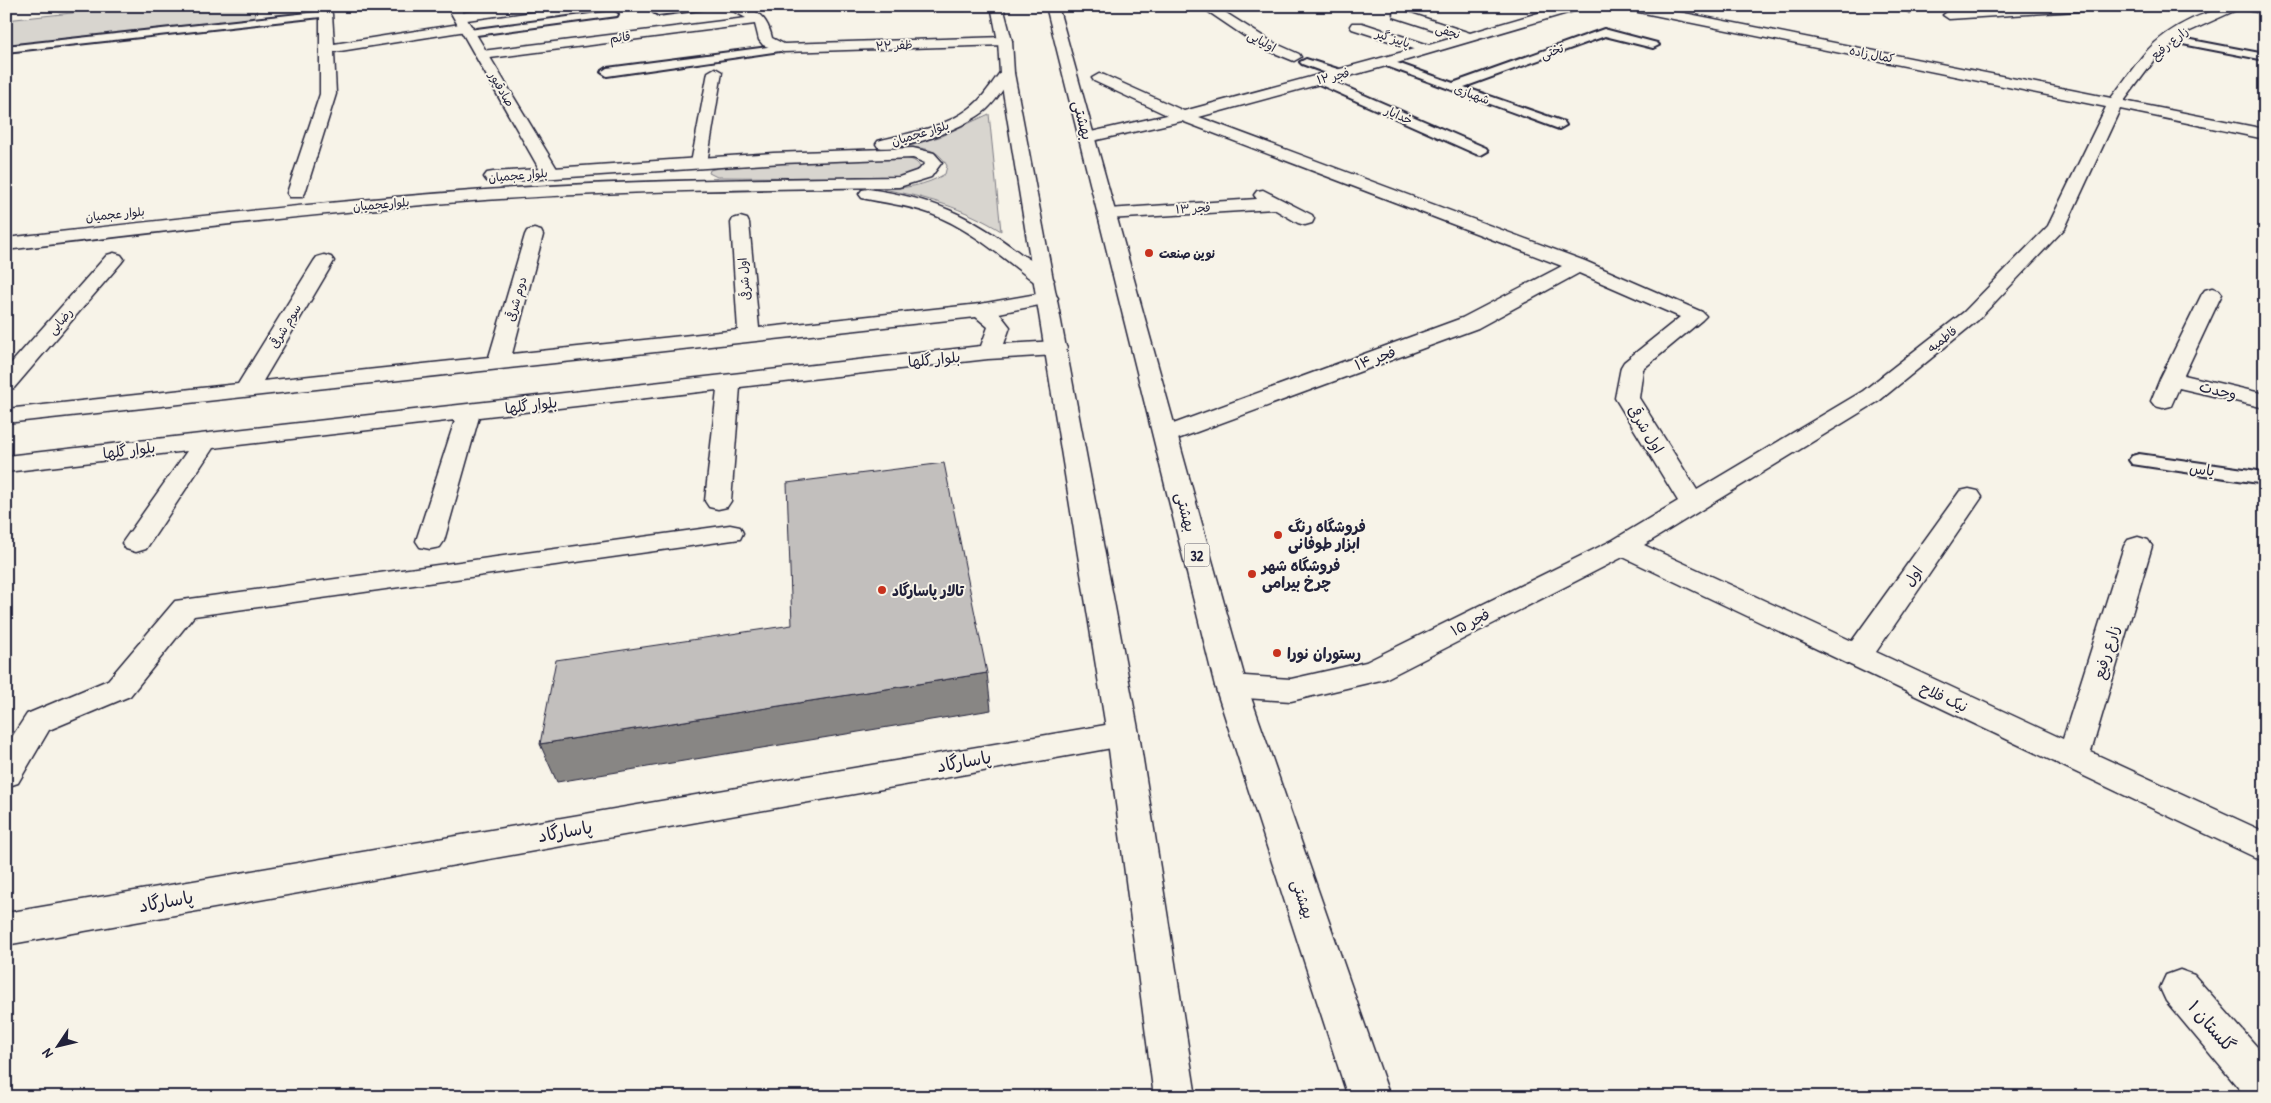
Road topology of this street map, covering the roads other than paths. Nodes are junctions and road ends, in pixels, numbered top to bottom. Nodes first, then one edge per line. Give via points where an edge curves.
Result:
1 (536, 6) edge
2 (703, 6) edge
3 (730, 6) edge
4 (997, 6) edge
5 (1052, 6) edge
6 (1206, 6) edge
7 (1577, 6) edge
8 (1629, 6) edge
9 (2092, 6) edge
10 (2238, 6) edge
11 (2244, 6) edge
12 (1522, 9) dead end
13 (1713, 9) dead end
14 (324, 10) edge
15 (2265, 10) edge
16 (658, 12) dead end
17 (613, 14) dead end
18 (1399, 14) dead end
19 (1548, 16) junction
20 (1949, 16) dead end
21 (1688, 18) junction
22 (758, 20) junction
23 (1357, 26) dead end
24 (467, 30) edge
25 (541, 34) dead end
26 (1470, 38) junction
27 (2171, 39) junction
28 (1005, 41) junction
29 (1653, 45) dead end
30 (783, 48) junction
31 (6, 49) edge
32 (326, 49) junction
33 (1428, 49) junction
34 (2265, 57) edge
35 (1300, 59) joint
36 (1385, 62) junction
37 (607, 72) dead end
38 (715, 72) dead end
39 (1007, 72) junction
40 (1340, 74) junction
41 (1099, 78) dead end
42 (1318, 79) junction
43 (1452, 86) junction
44 (2116, 102) junction
45 (1183, 116) junction
46 (1560, 125) dead end
47 (2265, 134) edge
48 (1088, 137) junction
49 (1481, 151) dead end
50 (773, 158) junction
51 (699, 163) junction
52 (550, 172) junction
53 (472, 178) dead end
54 (693, 185) junction
55 (757, 185) junction
56 (315, 192) dead end
57 (1256, 192) dead end
58 (296, 193) junction
59 (276, 195) dead end
60 (1278, 203) junction
61 (1108, 214) junction
62 (1305, 219) dead end
63 (740, 223) dead end
64 (534, 235) dead end
65 (6, 244) edge
66 (114, 259) dead end
67 (324, 261) dead end
68 (1578, 265) junction
69 (1046, 289) junction
70 (2212, 294) dead end
71 (980, 310) junction
72 (749, 335) junction
73 (1056, 348) junction
74 (988, 352) junction
75 (498, 362) junction
76 (2171, 379) junction
77 (729, 382) junction
78 (6, 383) edge
79 (246, 390) junction
80 (2163, 401) dead end
81 (2265, 401) edge
82 (469, 412) junction
83 (6, 416) edge
84 (1166, 435) junction
85 (205, 442) junction
86 (2139, 460) dead end
87 (6, 464) edge
88 (2265, 478) edge
89 (1969, 497) dead end
90 (718, 501) dead end
91 (1693, 504) junction
92 (730, 532) dead end
93 (430, 541) dead end
94 (136, 544) dead end
95 (1624, 546) junction
96 (2138, 546) dead end
97 (1857, 656) junction
98 (1231, 686) junction
99 (1123, 734) junction
100 (2073, 758) junction
101 (6, 774) edge
102 (2265, 848) edge
103 (6, 929) edge
104 (2180, 988) dead end
105 (2265, 1087) edge
106 (1175, 1097) edge
107 (1369, 1097) edge

1 - 24 main road
2 - 16 lane
3 - 22 main road
4 - 28 main road
5 - 48 main road, بهشتی / 32
6 - 35 main road, اولیایی via 1267,45
7 - 19 main road, فجر ۱۲
8 - 21 main road, کمال زاده
9 - 20 main road
10 - 27 main road, زارع رفیع via 2183,29
11 - 15 lane
12 - 19 main road
13 - 21 main road
14 - 31 lane
14 - 32 main road
17 - 24 lane
18 - 26 main road, نجفی
19 - 26 main road, فجر ۱۲
21 - 44 main road, کمال زاده
22 - 24 main road, قائم
22 - 30 main road via 764,40
23 - 33 main road, پاییز گیر
24 - 25 lane
24 - 32 main road
24 - 52 main road, صادقپور
26 - 33 main road, فجر ۱۲
27 - 34 lane
27 - 44 main road, زارع رفیع via 2152,54
28 - 30 main road, ظفر ۲۲
28 - 39 main road
29 - 43 lane, تختی via 1604,32
30 - 37 lane
32 - 58 main road via 328,94
33 - 36 main road, فجر ۱۲
35 - 40 lane
36 - 40 main road, فجر ۱۲
36 - 43 lane, شهبازی
38 - 51 main road
39 - 50 main road, بلوار عجمیان via 979,108 960,121 892,142
39 - 69 main road
40 - 42 main road, فجر ۱۲
41 - 45 main road
42 - 45 main road, فجر ۱۲
42 - 49 lane, خدایار
43 - 46 lane, شهبازی
44 - 47 main road, کمال زاده
44 - 91 main road, فاطمیه via 2056,228 1971,316 1871,396
45 - 48 main road, فجر ۱۲
45 - 68 main road
48 - 61 main road, بهشتی / 32
50 - 51 main road, بلوار عجمیان
50 - 55 main road via 913,153 934,162 924,174 899,182
51 - 52 main road, بلوار عجمیان
51 - 54 main road
52 - 53 main road, بلوار عجمیان
54 - 55 main road, بلوارعجمیان
54 - 65 main road, بلوارعجمیان via 390,203
55 - 69 main road via 844,190 915,203 946,213 973,227
56 - 58 main road
57 - 60 main road
58 - 59 main road
60 - 61 main road, فجر ۱۳
60 - 62 main road
61 - 84 main road, بهشتی / 32
63 - 72 main road, اول شرقی
64 - 75 main road, دوم شرقی
66 - 78 main road, رضایی
67 - 79 main road, سوم شرقی
68 - 84 main road, فجر ۱۴ via 1470,323
68 - 91 main road, اول شرقی via 1695,316 1632,367 1627,398
69 - 71 main road
69 - 73 main road
70 - 76 main road
71 - 72 main road
71 - 74 main road via 999,327
72 - 75 main road
73 - 74 main road, بلوار گلها
73 - 99 main road
74 - 77 main road, بلوار گلها
75 - 79 main road
76 - 80 main road
76 - 81 main road, وحدت
77 - 82 main road, بلوار گلها
77 - 90 main road
79 - 83 main road
82 - 85 main road, بلوار گلها
82 - 93 main road
84 - 98 main road, بهشتی / 32
85 - 87 main road, بلوار گلها
85 - 94 main road
86 - 88 lane, یاس
89 - 97 main road, اول
91 - 95 main road, فجر ۱۵
92 - 101 main road via 185,608 118,688 38,722
95 - 97 main road, نیک فلاح
95 - 98 main road, فجر ۱۵ via 1374,671 1291,690
96 - 100 main road, زارع رفیع
97 - 100 main road, نیک فلاح
98 - 107 main road, بهشتی / 32
99 - 103 main road, پاسارگاد
99 - 106 main road
100 - 102 main road, نیک فلاح
104 - 105 main road, گلستان ۱

